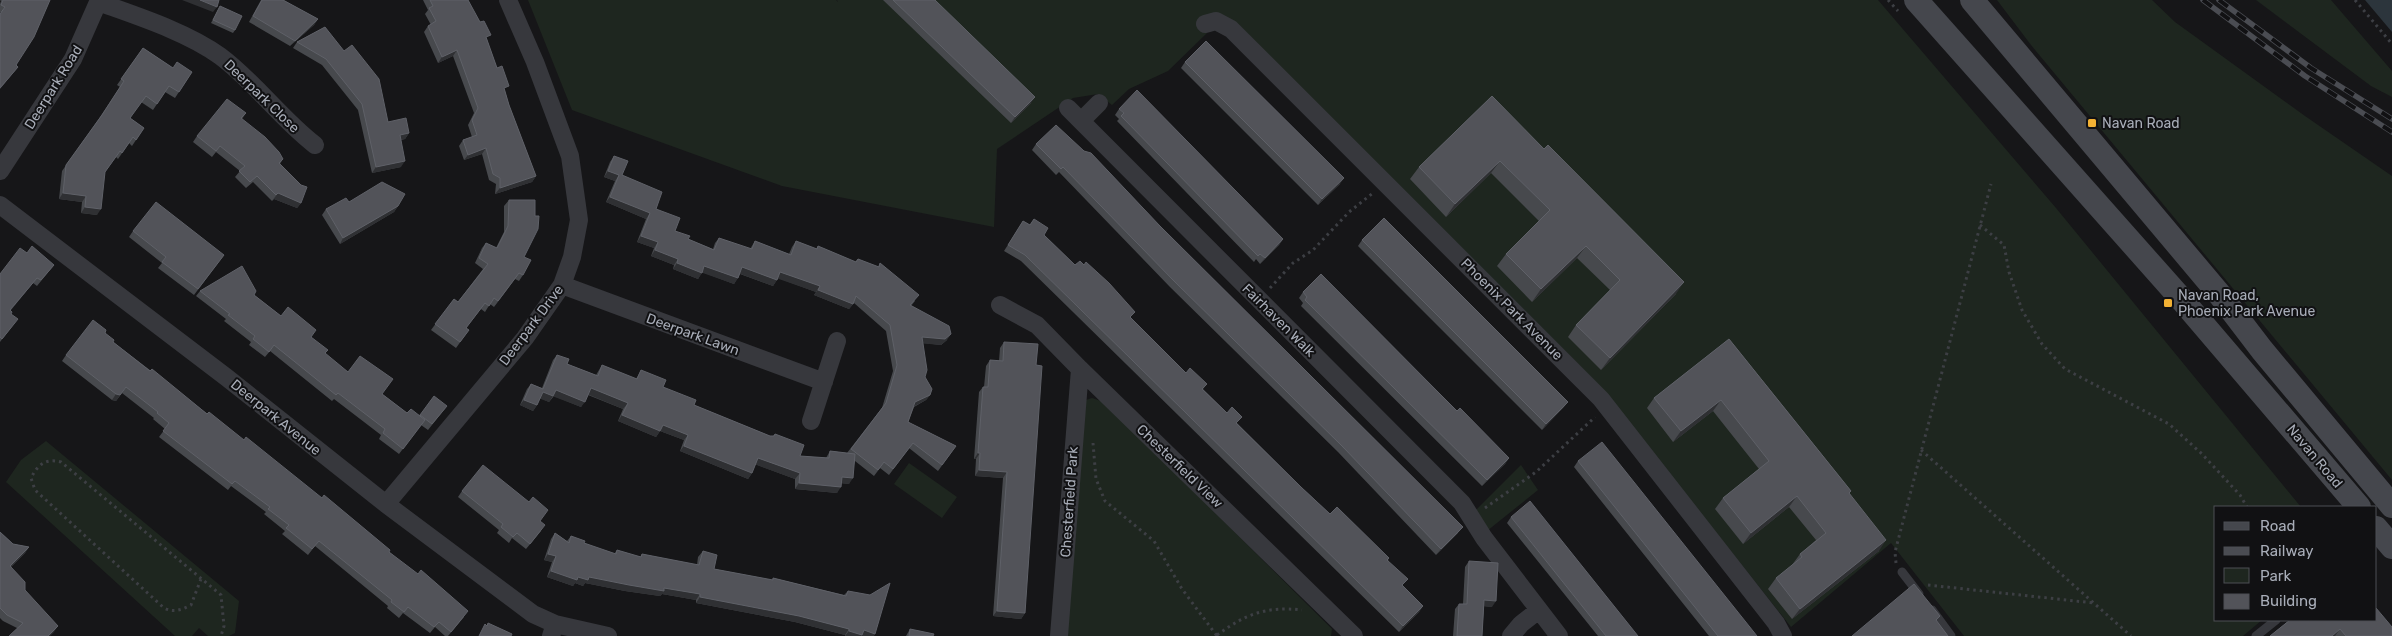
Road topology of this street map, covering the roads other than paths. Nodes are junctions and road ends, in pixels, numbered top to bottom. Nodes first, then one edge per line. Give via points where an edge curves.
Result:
1 (508, 0) edge
2 (1910, 0) edge
3 (1916, 0) edge
4 (1972, 0) edge
5 (1978, 0) edge
6 (99, 1) edge
7 (1205, 24) dead end
8 (1974, 66) junction
9 (2042, 83) junction
10 (1099, 103) dead end
11 (1068, 108) dead end
12 (1081, 121) junction
13 (315, 145) dead end
14 (0, 171) edge
15 (0, 205) edge
16 (562, 285) junction
17 (1000, 305) dead end
18 (837, 342) dead end
19 (1080, 369) junction
20 (824, 382) junction
21 (811, 421) dead end
22 (386, 504) junction
23 (2358, 506) edge
24 (2392, 506) edge
25 (2377, 529) edge
26 (2392, 547) edge
27 (1902, 572) road end
28 (1539, 610) junction
29 (2275, 621) edge
30 (553, 630) edge
31 (608, 636) edge
32 (1059, 636) edge
33 (1354, 636) edge
34 (1511, 636) edge
35 (1559, 636) edge
36 (1783, 636) edge
37 (1952, 636) edge
38 (2256, 636) edge

1 - 16 street, Deerpark Drive via 570,156 579,220 572,257
2 - 8 main road
3 - 8 main road, Navan Road
4 - 9 main road, Navan Road
5 - 9 main road
6 - 13 street, Deerpark Close via 179,34 219,55
6 - 14 street, Deerpark Road via 73,59
7 - 36 street, Phoenix Park Avenue via 1216,21 1231,29 1607,407
8 - 23 main road, Navan Road via 2177,294
9 - 24 main road, Navan Road
10 - 12 street
11 - 12 street, Fairhaven Walk
12 - 28 street, Fairhaven Walk via 1462,504
15 - 22 street, Deerpark Avenue via 220,372
16 - 20 street, Deerpark Lawn
16 - 22 street, Deerpark Drive via 525,338
17 - 19 street, Chesterfield View via 1037,325
18 - 20 street
19 - 32 street, Chesterfield Park
19 - 33 street, Chesterfield View
20 - 21 street
22 - 30 street, Deerpark Avenue
25 - 26 main road
27 - 37 lane
28 - 34 street
28 - 35 street, Fairhaven Walk
29 - 38 lane
30 - 31 street, Deerpark Avenue

